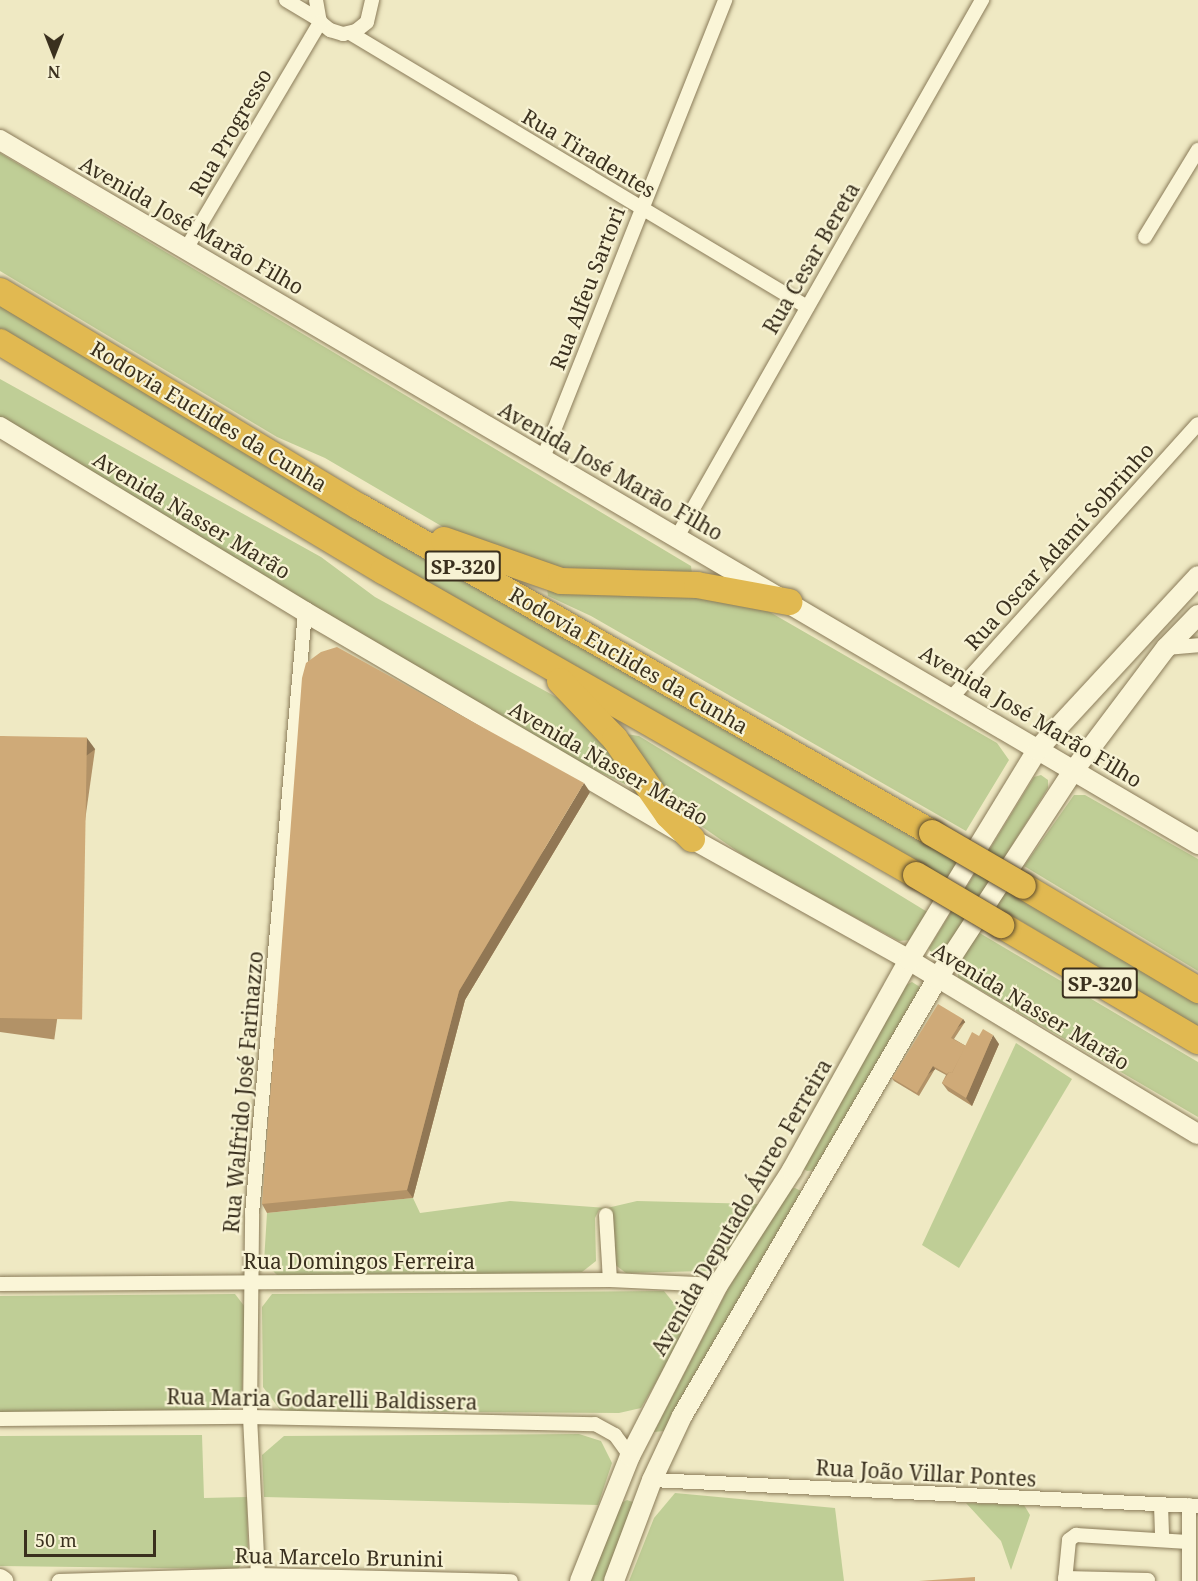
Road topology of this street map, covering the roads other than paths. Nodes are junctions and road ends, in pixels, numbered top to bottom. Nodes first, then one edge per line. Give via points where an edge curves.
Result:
1 (286, 0) edge
2 (316, 0) edge
3 (725, 0) edge
4 (982, 0) edge
5 (373, 1) edge
6 (323, 24) junction
7 (350, 33) junction
8 (0, 140) edge
9 (1198, 150) edge
10 (641, 209) junction
11 (1145, 237) dead end
12 (186, 249) junction
13 (0, 291) edge
14 (807, 308) junction
15 (0, 342) edge
16 (1198, 424) edge
17 (0, 427) edge
18 (543, 458) junction
19 (360, 507) junction
20 (677, 537) junction
21 (1198, 576) edge
22 (789, 602) junction
23 (305, 612) junction
24 (1198, 615) edge
25 (1146, 629) junction
26 (1198, 645) edge
27 (1166, 648) junction
28 (541, 661) junction
29 (952, 697) junction
30 (1037, 750) junction
31 (1074, 770) junction
32 (692, 839) junction
33 (1198, 843) edge
34 (909, 960) junction
35 (937, 979) junction
36 (1198, 990) edge
37 (1198, 1041) edge
38 (1198, 1134) edge
39 (792, 1170) junction
40 (814, 1184) junction
41 (606, 1215) dead end
42 (610, 1280) junction
43 (250, 1282) junction
44 (0, 1284) edge
45 (718, 1285) junction
46 (250, 1417) junction
47 (0, 1419) edge
48 (630, 1456) junction
49 (652, 1480) junction
50 (1161, 1505) junction
51 (1193, 1506) edge
52 (1162, 1540) junction
53 (1188, 1542) junction
54 (258, 1575) junction
55 (1065, 1580) edge
56 (1148, 1580) edge
57 (59, 1581) edge
58 (511, 1581) edge
59 (580, 1581) edge
60 (614, 1581) edge
61 (1189, 1581) edge

1 - 6 street
2 - 6 street
3 - 10 street, Rua Alfeu Sartori
4 - 14 street, Rua Cesar Bereta
5 - 7 street via 367,22
6 - 7 street
6 - 12 street, Rua Progresso via 311,36
7 - 10 street, Rua Tiradentes
8 - 12 main road, Avenida José Marão Filho
9 - 11 street
10 - 14 street, Rua Tiradentes
10 - 18 street, Rua Alfeu Sartori
12 - 18 main road, Avenida José Marão Filho
13 - 19 highway, Rodovia Euclides da Cunha / SP-320
14 - 20 street, Rua Cesar Bereta
15 - 28 highway, Rodovia Euclides da Cunha / SP-320 via 383,572
16 - 29 street, Rua Oscar Adamí Sobrinho
17 - 23 main road, Avenida Nasser Marão
18 - 20 main road, Avenida José Marão Filho
19 - 22 highway via 561,581 698,585
19 - 36 highway, Rodovia Euclides da Cunha / SP-320, bridge via 932,833
20 - 22 main road, Avenida José Marão Filho
21 - 25 main road, Avenida Deputado Áureo Ferreira
22 - 29 main road, Avenida José Marão Filho
23 - 32 main road, Avenida Nasser Marão
23 - 43 street, Rua Walfrido José Farinazzo via 252,1214
24 - 27 main road
25 - 27 main road
25 - 30 main road, Avenida Deputado Áureo Ferreira
26 - 27 street
27 - 31 main road
28 - 32 highway via 615,739 668,815
28 - 37 highway, Rodovia Euclides da Cunha / SP-320, bridge
29 - 30 main road, Avenida José Marão Filho
30 - 31 main road, Avenida José Marão Filho
30 - 34 main road, Avenida Deputado Áureo Ferreira
31 - 33 main road, Avenida José Marão Filho
31 - 35 main road
32 - 34 main road, Avenida Nasser Marão
34 - 35 main road, Avenida Nasser Marão
34 - 39 main road, Avenida Deputado Áureo Ferreira
35 - 38 main road, Avenida Nasser Marão
35 - 40 main road
39 - 40 main road
39 - 45 main road, Avenida Deputado Áureo Ferreira
40 - 49 main road via 682,1416
41 - 42 street
42 - 43 street, Rua Domingos Ferreira
42 - 45 street, Rua Domingos Ferreira
43 - 44 street, Rua Domingos Ferreira
43 - 46 street, Rua Walfrido José Farinazzo
45 - 48 main road, Avenida Deputado Áureo Ferreira
46 - 47 street, Rua Maria Godarelli Baldissera
46 - 48 street, Rua Maria Godarelli Baldissera via 595,1424 615,1435
46 - 54 street, Rua Walfrido José Farinazzo
48 - 49 main road
48 - 59 main road, Avenida Deputado Áureo Ferreira
49 - 50 street, Rua João Villar Pontes
49 - 60 main road
50 - 51 street, Rua João Villar Pontes
50 - 52 street
51 - 53 street
52 - 53 street
52 - 55 street via 1076,1535 1069,1540
53 - 61 street
54 - 57 street, Rua Marcelo Brunini
54 - 58 street, Rua Marcelo Brunini
55 - 56 street

